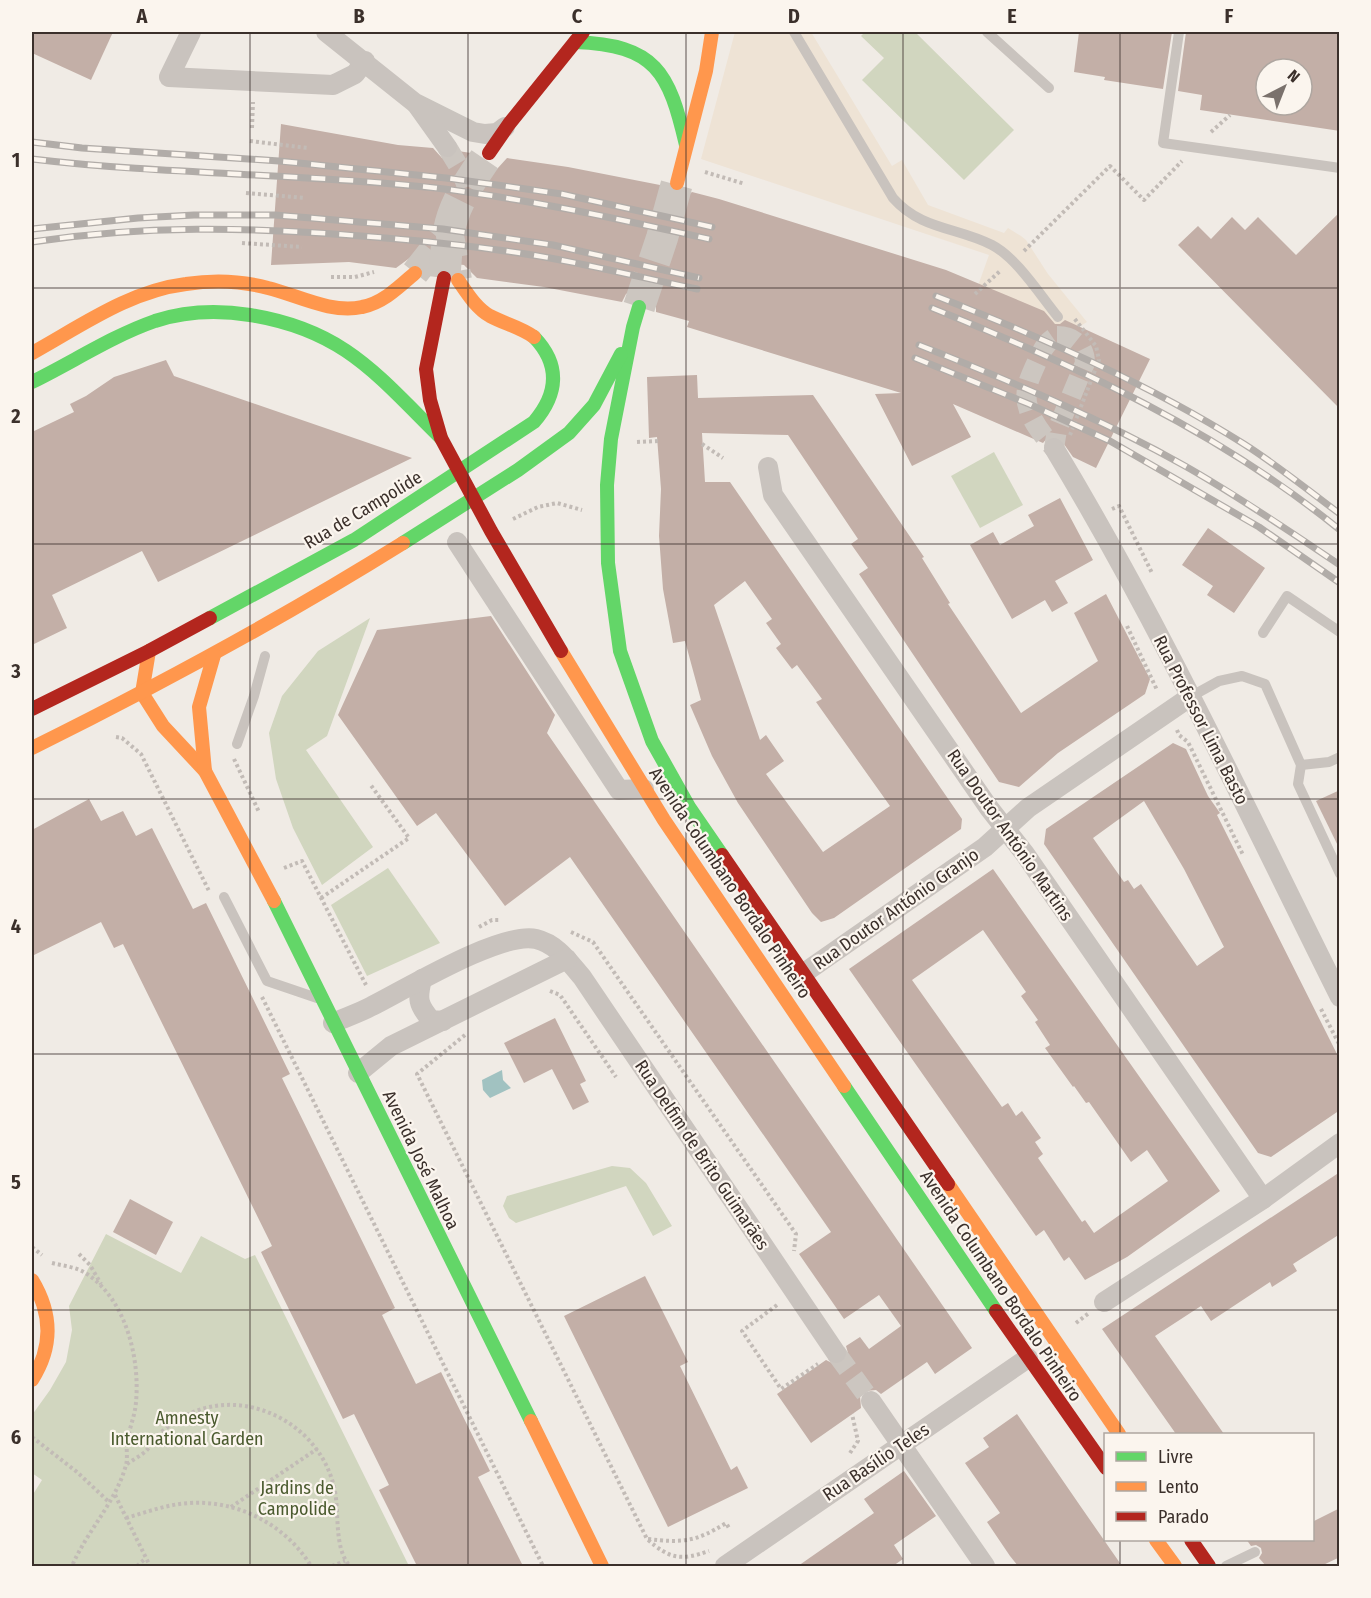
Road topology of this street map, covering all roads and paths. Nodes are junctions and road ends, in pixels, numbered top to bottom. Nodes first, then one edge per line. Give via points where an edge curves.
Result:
1 (191, 32) edge
2 (326, 32) edge
3 (712, 32) edge
4 (794, 32) edge
5 (987, 32) edge
6 (1179, 32) edge
7 (579, 37) edge
8 (365, 62) junction
9 (1048, 88) dead end
10 (415, 103) junction
11 (1230, 115) dead end
12 (509, 124) junction
13 (250, 141) dead end
14 (686, 145) junction
15 (447, 147) tunnel mouth
16 (1195, 147) junction
17 (308, 148) dead end
18 (489, 153) tunnel mouth
19 (1340, 168) edge
20 (710, 174) dead end
21 (677, 183) tunnel mouth
22 (745, 184) dead end
23 (246, 193) dead end
24 (305, 198) dead end
25 (242, 243) dead end
26 (302, 247) dead end
27 (1030, 247) dead end
28 (415, 273) tunnel mouth
29 (997, 274) dead end
30 (451, 279) joint
31 (975, 294) dead end
32 (639, 307) tunnel mouth
33 (1058, 316) dead end
34 (633, 327) junction
35 (32, 353) edge
36 (32, 382) edge
37 (441, 438) junction
38 (702, 444) dead end
39 (1054, 448) dead end
40 (723, 458) dead end
41 (768, 467) dead end
42 (587, 502) dead end
43 (491, 531) junction
44 (457, 542) dead end
45 (1340, 632) edge
46 (1263, 633) dead end
47 (149, 651) junction
48 (214, 655) junction
49 (265, 656) dead end
50 (142, 693) junction
51 (1190, 697) junction
52 (32, 709) edge
53 (1168, 712) junction
54 (110, 738) dead end
55 (237, 744) dead end
56 (32, 748) edge
57 (1340, 757) edge
58 (234, 758) dead end
59 (1301, 765) junction
60 (205, 771) junction
61 (370, 784) dead end
62 (644, 789) junction
63 (261, 818) dead end
64 (1005, 829) junction
65 (1244, 855) dead end
66 (280, 858) dead end
67 (1340, 874) edge
68 (210, 892) dead end
69 (224, 897) dead end
70 (321, 898) junction
71 (503, 920) dead end
72 (564, 928) dead end
73 (471, 931) dead end
74 (567, 959) junction
75 (804, 973) junction
76 (422, 979) junction
77 (376, 980) dead end
78 (257, 988) dead end
79 (544, 989) dead end
80 (1340, 997) edge
81 (322, 999) junction
82 (1318, 1004) dead end
83 (443, 1021) junction
84 (333, 1023) junction
85 (473, 1029) dead end
86 (1340, 1046) edge
87 (358, 1073) junction
88 (616, 1077) dead end
89 (1340, 1143) edge
90 (1263, 1199) junction
91 (32, 1247) edge
92 (79, 1254) dead end
93 (793, 1256) dead end
94 (32, 1280) edge
95 (103, 1287) junction
96 (771, 1297) dead end
97 (1104, 1302) joint
98 (1041, 1348) junction
99 (836, 1353) tunnel mouth
100 (818, 1364) dead end
101 (32, 1380) edge
102 (871, 1401) tunnel mouth
103 (852, 1414) dead end
104 (1118, 1433) edge
105 (32, 1437) edge
106 (900, 1444) junction
107 (317, 1449) junction
108 (849, 1455) dead end
109 (127, 1464) junction
110 (1104, 1464) edge
111 (114, 1494) junction
112 (110, 1502) junction
113 (231, 1507) junction
114 (126, 1518) junction
115 (729, 1528) dead end
116 (647, 1539) junction
117 (1157, 1541) edge
118 (1192, 1541) edge
119 (1255, 1552) dead end
120 (146, 1558) junction
121 (720, 1558) edge
122 (345, 1561) junction
123 (72, 1566) edge
124 (137, 1566) edge
125 (150, 1566) edge
126 (311, 1566) edge
127 (332, 1566) edge
128 (350, 1566) edge
129 (543, 1566) edge
130 (602, 1566) edge
131 (985, 1566) edge
132 (1175, 1566) edge
133 (1209, 1566) edge
134 (1226, 1566) edge

1 - 8 street via 169,77 333,85 355,74
2 - 8 street
3 - 14 main road
4 - 33 lane via 902,209 915,218 984,241 1007,255
5 - 9 lane
6 - 16 lane via 1163,143
7 - 12 main road
7 - 14 main road via 616,45 643,57 660,71 673,94
8 - 10 street
10 - 12 street via 473,132 497,132
10 - 15 street
11 - 16 path
12 - 18 main road
13 - 17 path
14 - 21 main road
16 - 19 lane
16 - 27 path via 1144,200 1110,166
20 - 22 path
23 - 24 path
25 - 26 path
28 - 35 main road via 398,291 379,302 351,310 239,283 203,282 162,288 119,304
29 - 31 path
30 - 37 main road, Avenida Columbano Bordalo Pinheiro via 426,369
30 - 47 main road, Rua de Campolide via 488,314 525,330 546,350 553,373 545,410 519,433 354,540
32 - 34 main road, Avenida Columbano Bordalo Pinheiro
34 - 48 main road via 596,402 559,441 366,566
34 - 75 main road, Avenida Columbano Bordalo Pinheiro via 611,439 608,485 608,563 620,651 652,741 689,807
36 - 37 main road via 140,327 174,315 242,314 291,323 344,348
37 - 43 main road, Avenida Columbano Bordalo Pinheiro
38 - 40 path
39 - 51 street, Rua Professor Lima Basto via 1126,572
41 - 64 street, Rua Doutor António Martins via 773,495
42 - 43 path via 583,510 557,503 538,507
43 - 62 main road, Avenida Columbano Bordalo Pinheiro
44 - 62 street via 619,790
45 - 46 lane via 1287,596
47 - 50 main road
47 - 52 main road, Rua de Campolide
48 - 50 main road
48 - 60 main road, Avenida José Malhoa via 199,707
49 - 55 lane
50 - 56 main road
50 - 60 main road, Avenida José Malhoa via 163,726
51 - 53 street, Rua Doutor António Granjo
51 - 59 lane via 1219,681 1242,676 1265,684
51 - 80 street, Rua Professor Lima Basto
53 - 64 street, Rua Doutor António Granjo via 1028,808
53 - 65 path via 1179,735 1188,742
54 - 68 path via 119,737 141,754
57 - 59 lane
58 - 63 path
59 - 67 lane via 1298,784
60 - 81 main road, Avenida José Malhoa
61 - 70 path via 409,838
62 - 98 main road, Avenida Columbano Bordalo Pinheiro
64 - 75 street, Rua Doutor António Granjo
64 - 90 street, Rua Doutor António Martins
66 - 70 path via 284,868 302,861
69 - 81 lane via 267,981
70 - 77 path via 366,986
71 - 73 path via 492,920
72 - 93 path via 593,942 600,952 796,1234
74 - 76 street, Rua Delfim de Brito Guimarães via 549,944 522,938 503,941
74 - 83 street
74 - 99 street, Rua Delfim de Brito Guimarães
75 - 98 main road, Avenida Columbano Bordalo Pinheiro
76 - 83 street via 418,994 421,1008 431,1020
76 - 84 street, Rua Delfim de Brito Guimarães
78 - 129 path
79 - 88 path via 560,994
81 - 84 main road, Avenida José Malhoa
82 - 86 path
83 - 87 street via 392,1046
84 - 87 main road, Avenida José Malhoa
85 - 116 path via 417,1074
87 - 130 main road, Avenida José Malhoa
89 - 90 street
90 - 97 street
91 - 95 path via 53,1264 86,1273
92 - 95 path
94 - 101 main road via 46,1306 49,1328 45,1355
95 - 109 path via 124,1322 135,1361 136,1402 127,1442
96 - 100 path via 778,1306 742,1331 781,1389
97 - 98 path
98 - 104 main road, Avenida Columbano Bordalo Pinheiro
98 - 106 street, Rua Basílio Teles
98 - 110 main road, Avenida Columbano Bordalo Pinheiro
102 - 106 street
103 - 108 path via 858,1441
105 - 112 path
106 - 121 street, Rua Basílio Teles via 766,1538
106 - 131 street
107 - 109 path via 299,1429 269,1412 218,1406 170,1425
107 - 113 path
107 - 122 path via 335,1488 336,1519
109 - 111 path
111 - 112 path
111 - 114 path
112 - 123 path
113 - 114 path via 190,1503
113 - 126 path via 276,1528
114 - 120 path
115 - 116 path via 726,1524 680,1542
116 - 121 path via 664,1554
117 - 132 main road
118 - 133 main road
119 - 134 lane
120 - 124 path
120 - 125 path
122 - 127 path
122 - 128 path

